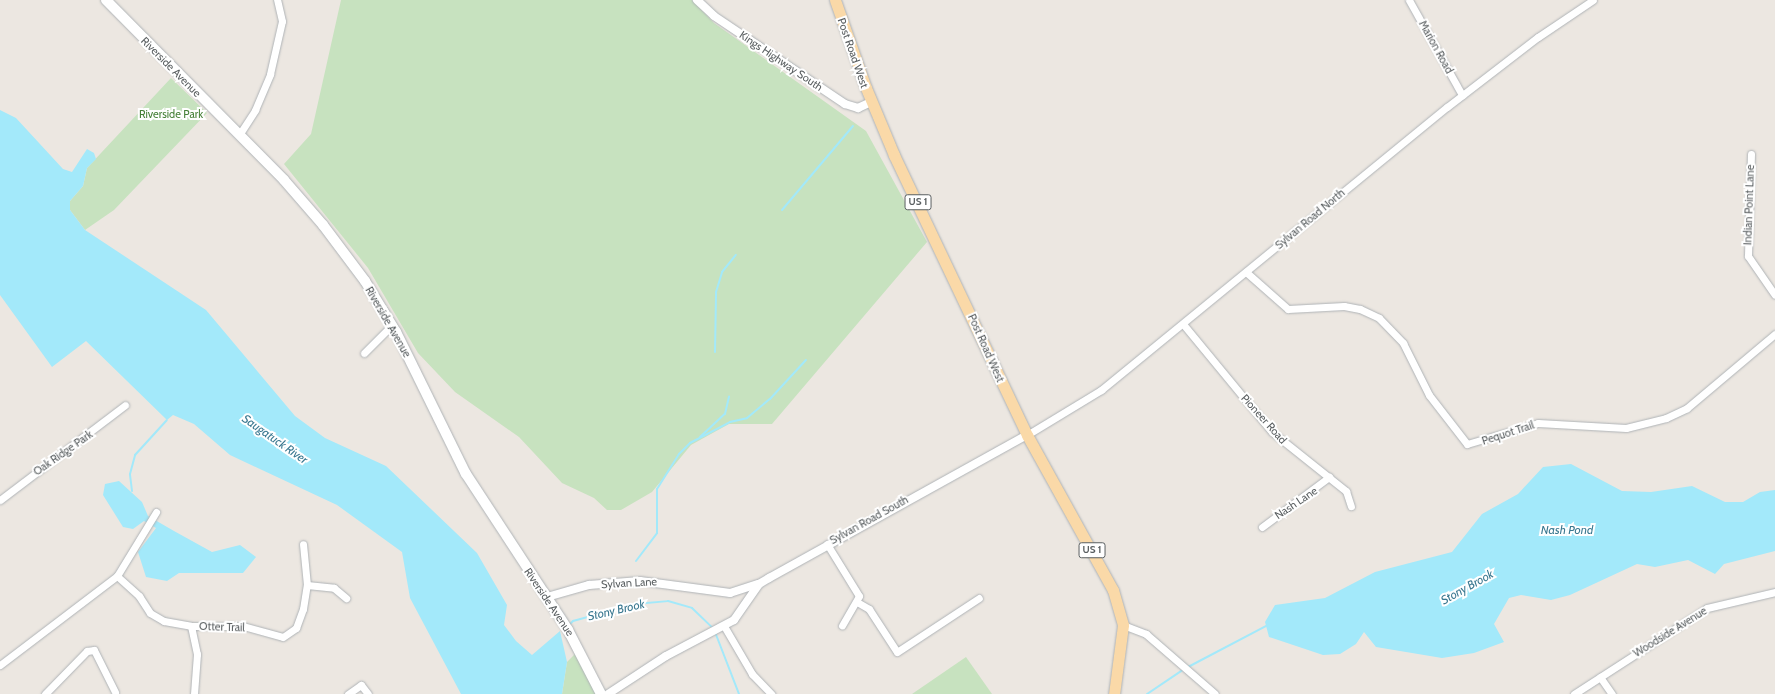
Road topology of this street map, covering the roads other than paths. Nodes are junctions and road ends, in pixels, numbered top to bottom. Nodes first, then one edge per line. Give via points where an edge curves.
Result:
1 (106, 0) edge
2 (277, 0) edge
3 (696, 0) edge
4 (835, 0) edge
5 (1409, 0) edge
6 (1593, 0) edge
7 (1462, 95) junction
8 (871, 102) junction
9 (239, 135) junction
10 (1750, 154) dead end
11 (1246, 272) junction
12 (1775, 295) edge
13 (392, 324) junction
14 (1183, 324) junction
15 (1775, 334) edge
16 (364, 353) dead end
17 (125, 405) dead end
18 (1027, 434) junction
19 (1329, 477) junction
20 (0, 500) edge
21 (1351, 506) dead end
22 (155, 513) dead end
23 (1262, 527) dead end
24 (303, 544) dead end
25 (827, 544) junction
26 (117, 576) junction
27 (759, 584) junction
28 (308, 585) junction
29 (1775, 592) edge
30 (730, 593) junction
31 (547, 597) junction
32 (346, 598) dead end
33 (979, 598) dead end
34 (857, 602) junction
35 (1123, 625) junction
36 (191, 626) junction
37 (724, 626) junction
38 (842, 626) dead end
39 (0, 665) edge
40 (1600, 677) junction
41 (115, 692) dead end
42 (45, 694) edge
43 (194, 694) edge
44 (348, 694) edge
45 (368, 694) edge
46 (601, 694) edge
47 (608, 694) edge
48 (771, 694) edge
49 (1114, 694) edge
50 (1215, 694) edge
51 (1574, 694) edge
52 (1612, 694) edge

1 - 9 main road, Riverside Avenue
2 - 9 street via 282,21 270,74 255,110
3 - 8 street, Kings Highway South via 845,104 858,108
4 - 8 main road, Post Road West / US 1
5 - 7 street, Marion Road
6 - 7 street, Sylvan Road North
7 - 11 street, Sylvan Road North
8 - 18 main road, Post Road West / US 1
9 - 13 main road, Riverside Avenue via 323,224
10 - 12 street, Indian Point Lane via 1748,256
11 - 14 street, Sylvan Road North
11 - 15 street, Pequot Trail via 1288,310 1344,306 1379,318 1403,343 1429,395 1467,444 1538,423 1626,428 1666,418 1687,408
13 - 16 street
13 - 31 main road, Riverside Avenue via 466,474
14 - 18 street, Sylvan Road North via 1090,398
14 - 19 street, Pioneer Road via 1272,432
17 - 20 street, Oak Ridge Park
18 - 25 street, Sylvan Road South
18 - 35 main road, Post Road West / US 1 via 1107,575
19 - 21 street, Pioneer Road via 1346,491
19 - 23 street, Nash Lane
22 - 26 street
24 - 28 street, Otter Trail
25 - 27 street, Sylvan Road South
25 - 34 street via 855,586
26 - 36 street, Otter Trail via 139,596 150,613 164,621
26 - 39 street
27 - 30 street, Sylvan Lane
27 - 37 street, Sylvan Road South via 738,616
28 - 32 street via 334,588
28 - 36 street, Otter Trail via 298,624 283,637 243,626
29 - 40 street, Woodside Avenue via 1707,608
30 - 31 street, Sylvan Lane via 646,580 589,585
30 - 37 street, Sylvan Road South via 740,605
31 - 46 main road, Riverside Avenue via 567,627
33 - 34 street via 897,652 869,609
34 - 38 street
35 - 49 main road, Post Road West / US 1
35 - 50 street via 1141,630
36 - 43 street via 197,654
37 - 47 street, Sylvan Road South via 666,656
37 - 48 street via 752,674
40 - 51 street, Woodside Avenue
40 - 52 street
41 - 42 street via 94,650 87,651
44 - 45 street via 361,685

